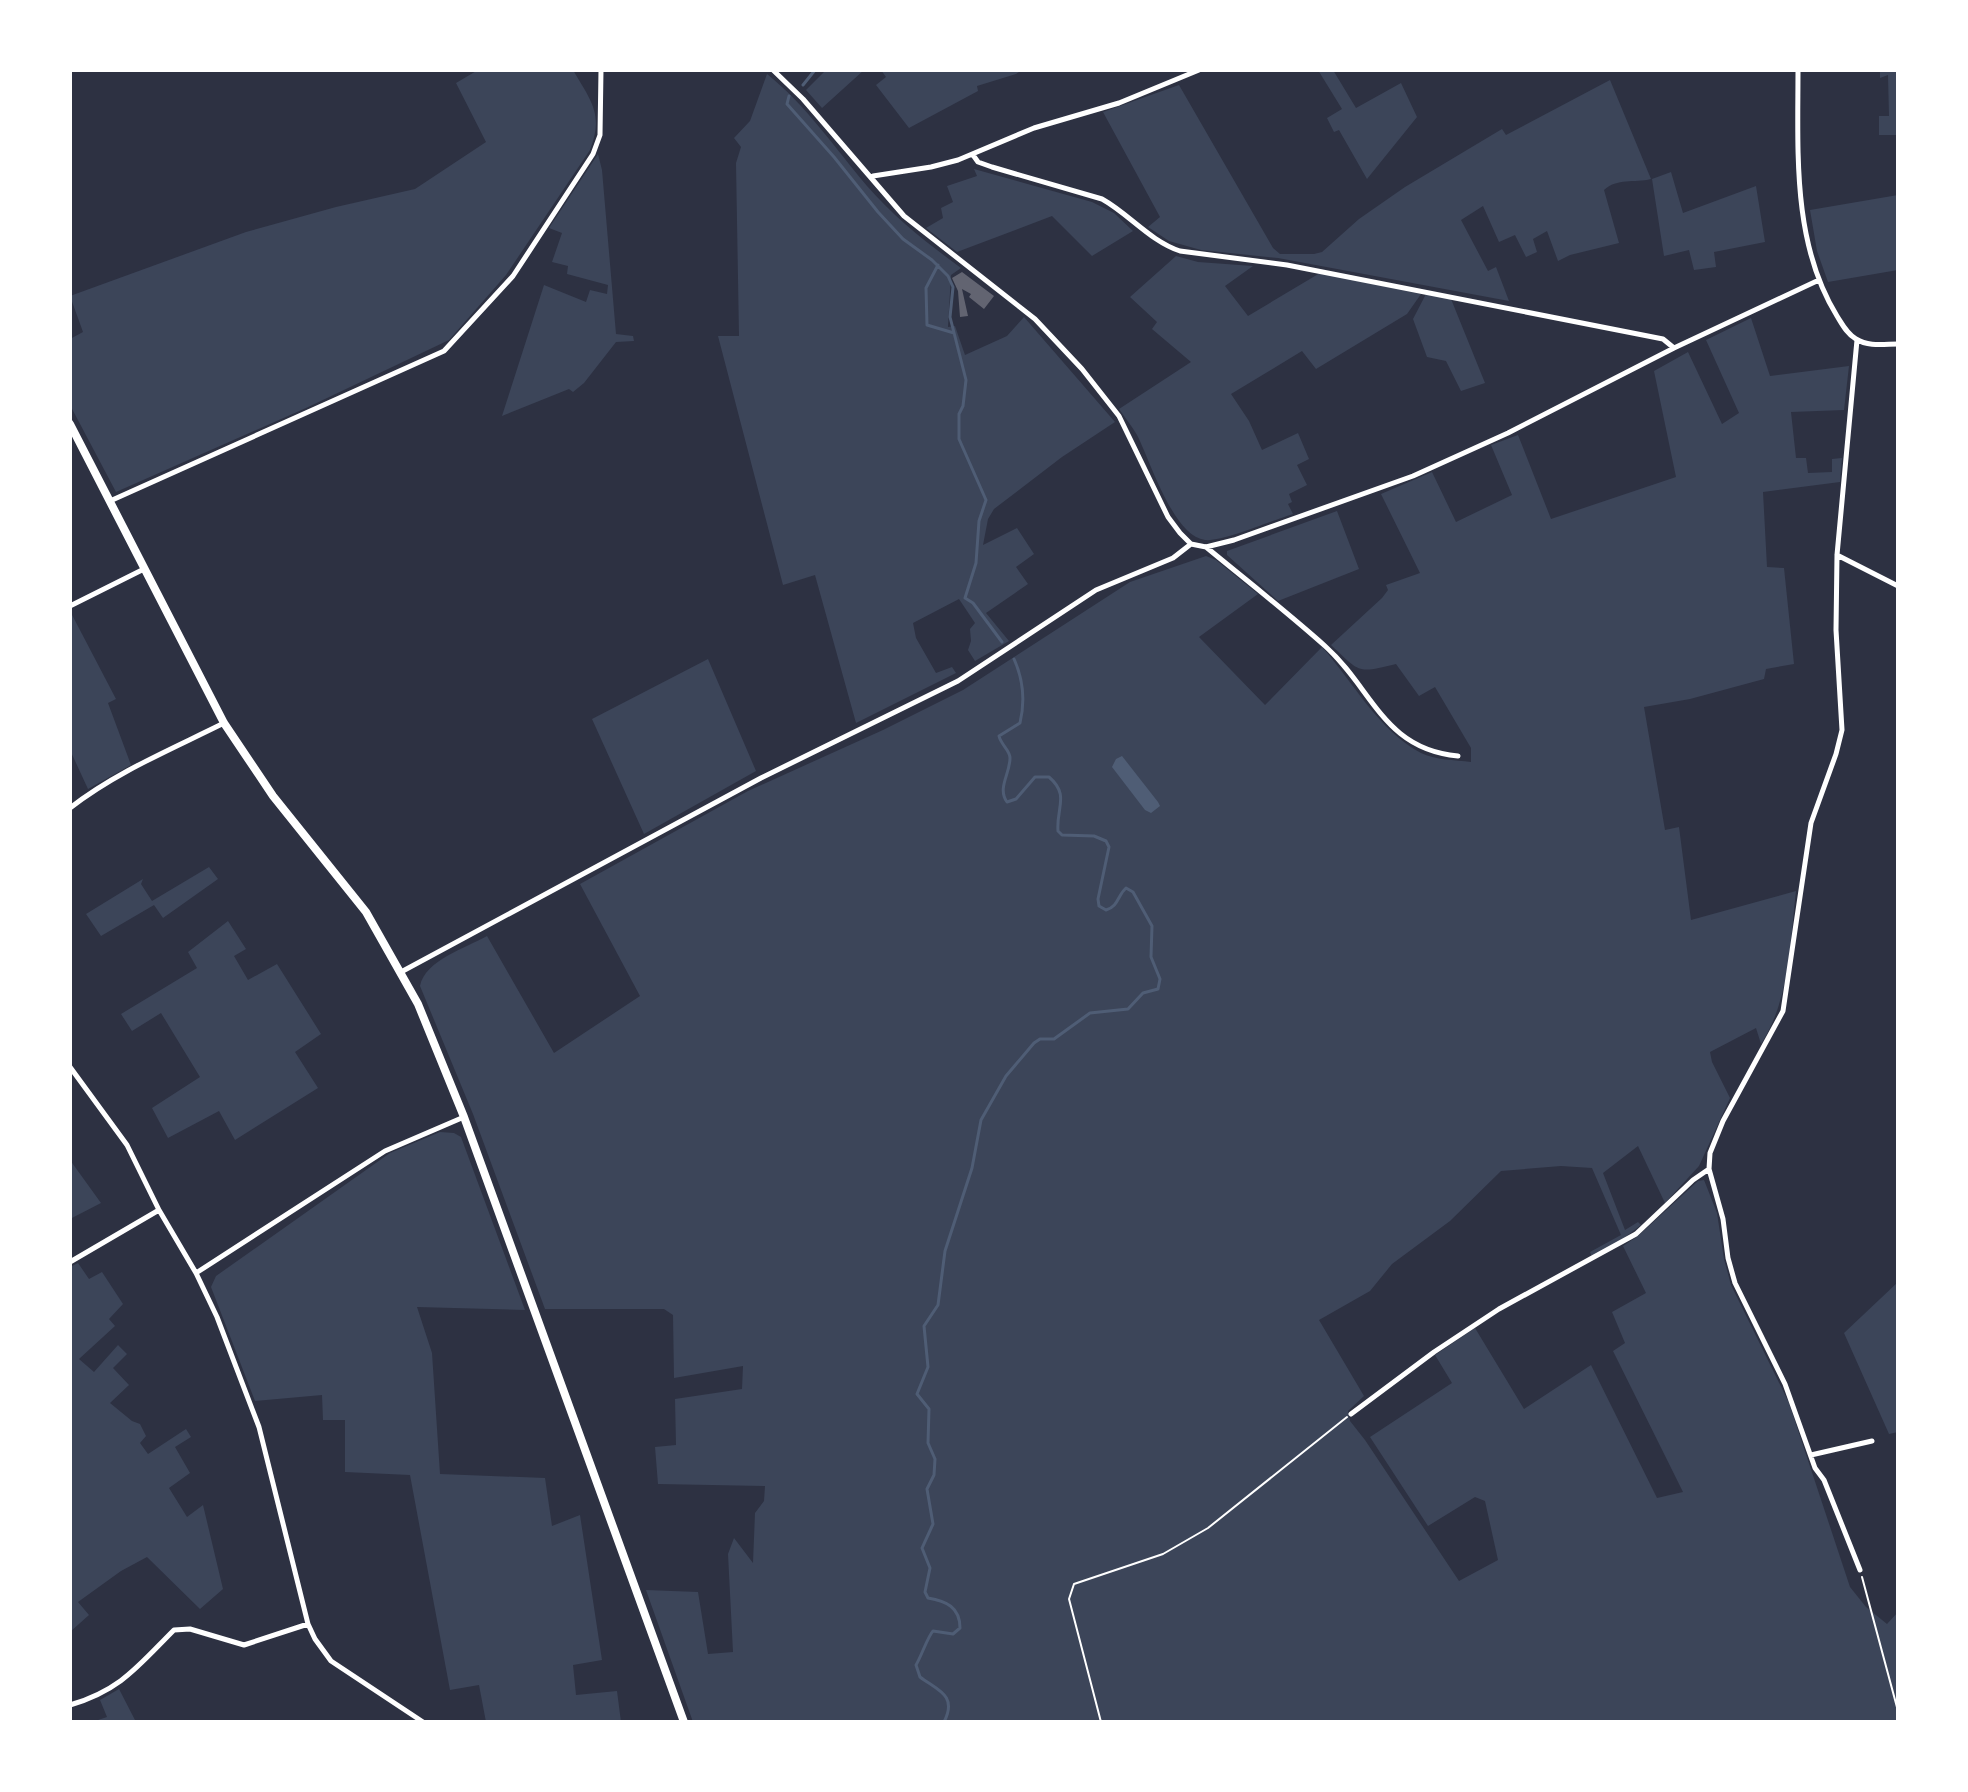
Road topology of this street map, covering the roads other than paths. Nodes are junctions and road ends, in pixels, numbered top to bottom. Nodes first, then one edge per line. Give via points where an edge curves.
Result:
1 (601, 70) edge
2 (773, 70) edge
3 (1199, 70) edge
4 (1798, 70) edge
5 (973, 155) junction
6 (872, 176) junction
7 (1819, 280) junction
8 (1857, 340) junction
9 (1898, 344) edge
10 (1674, 348) junction
11 (70, 424) edge
12 (110, 501) junction
13 (1191, 544) junction
14 (1206, 547) junction
15 (1837, 555) junction
16 (144, 569) junction
17 (1898, 586) edge
18 (70, 606) edge
19 (224, 723) junction
20 (1458, 756) dead end
21 (70, 808) edge
22 (401, 972) junction
23 (70, 1067) edge
24 (464, 1117) junction
25 (1709, 1169) junction
26 (159, 1210) junction
27 (70, 1262) edge
28 (196, 1273) junction
29 (1351, 1414) road end
30 (1872, 1441) dead end
31 (1811, 1455) junction
32 (1860, 1570) road end
33 (308, 1624) junction
34 (70, 1705) edge
35 (423, 1722) edge
36 (684, 1722) edge

1 - 12 street via 600,135 593,154 513,276 444,351
2 - 6 street
3 - 5 street
4 - 7 street via 1799,179
5 - 6 street
5 - 10 street via 992,167 1102,199 1180,251 1287,265 1663,339
6 - 13 street via 904,216 1035,319 1082,369 1119,416 1168,517
7 - 8 street via 1843,327
7 - 10 street
8 - 9 street
8 - 15 street
10 - 14 street via 1413,476
11 - 12 main road
12 - 16 main road
13 - 14 street
13 - 22 street via 1173,558 1096,590 958,681 761,778
14 - 20 street via 1342,662 1390,725 1423,750
15 - 17 street
15 - 25 street via 1842,730 1811,823 1783,1011 1723,1121
16 - 18 street
16 - 19 main road
19 - 21 street
19 - 22 main road via 273,796 366,912
22 - 24 main road
23 - 26 street via 127,1145
24 - 28 street via 385,1151
24 - 36 main road
25 - 29 street via 1636,1234 1499,1309
25 - 31 street via 1735,1283 1793,1402
26 - 27 street
26 - 28 street
28 - 33 street via 259,1427
30 - 31 street
31 - 32 street
33 - 34 street via 244,1645 190,1629 174,1630 119,1685
33 - 35 street via 331,1661

